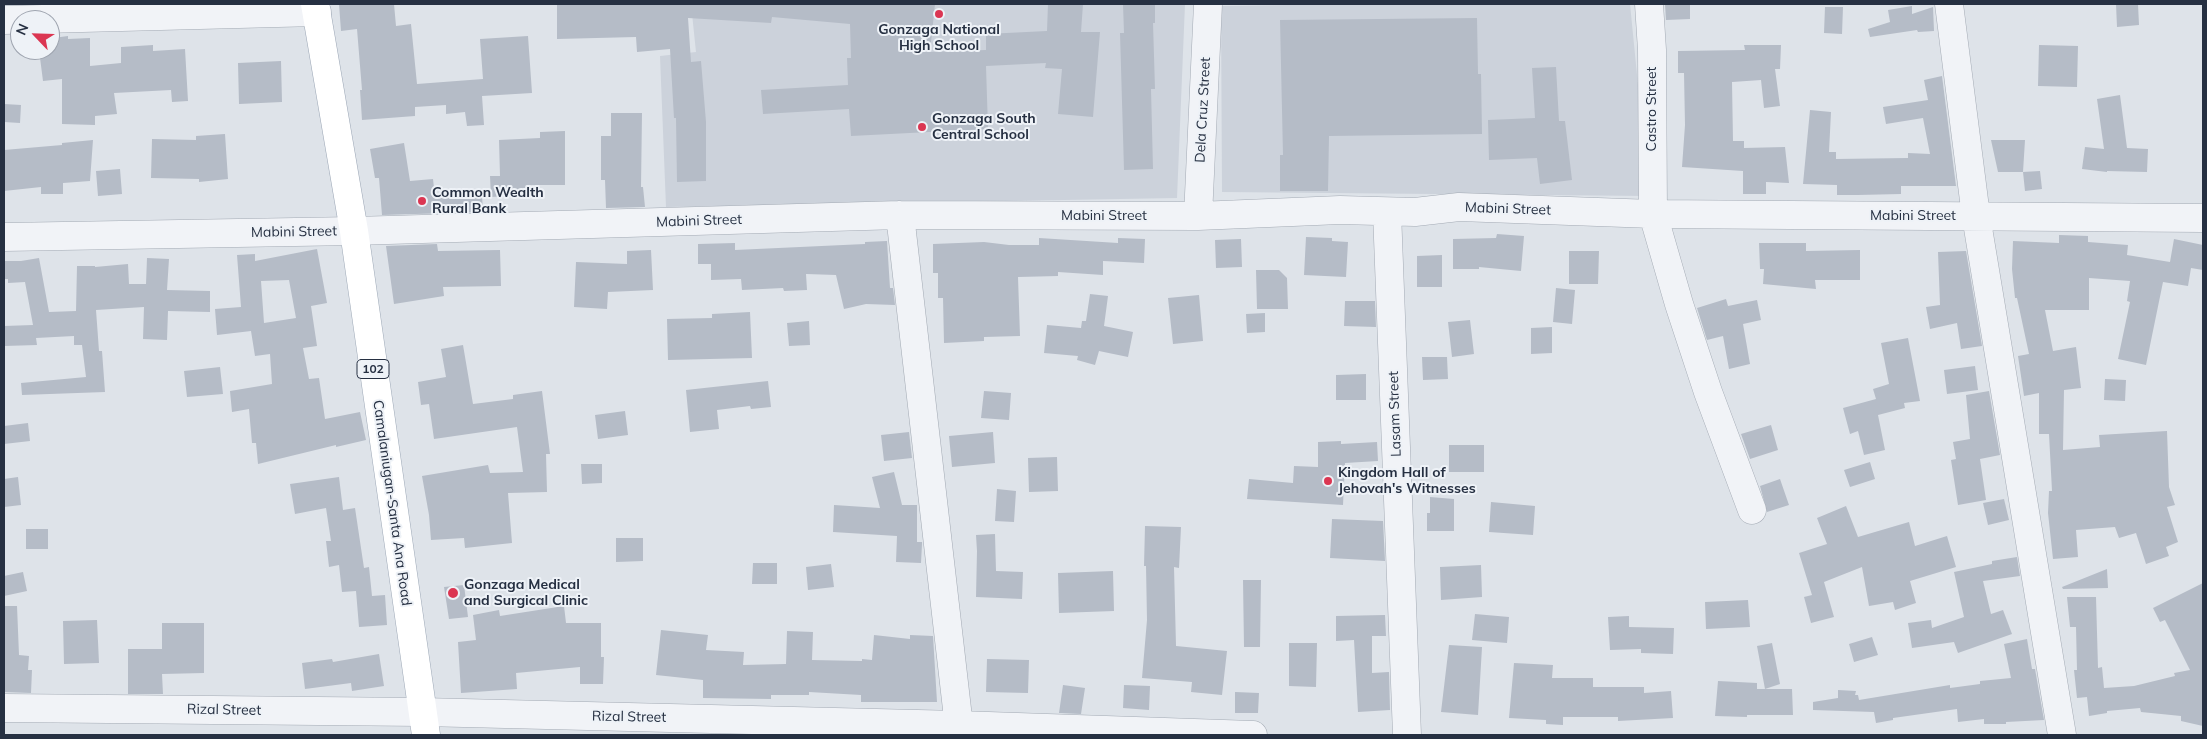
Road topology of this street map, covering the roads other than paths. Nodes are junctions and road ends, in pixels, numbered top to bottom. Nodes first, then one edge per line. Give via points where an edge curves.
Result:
1 (1208, 4) edge
2 (1649, 4) edge
3 (1949, 4) edge
4 (316, 8) edge
5 (4, 20) edge
6 (1387, 212) junction
7 (1653, 214) junction
8 (900, 215) junction
9 (1198, 216) junction
10 (1976, 216) junction
11 (2203, 218) edge
12 (354, 231) junction
13 (4, 237) edge
14 (1752, 510) dead end
15 (4, 708) edge
16 (424, 724) edge
17 (960, 730) edge
18 (1253, 735) edge
19 (1407, 735) edge
20 (2062, 735) edge

1 - 9 street, Dela Cruz Street
2 - 7 street, Castro Street
3 - 10 street
4 - 5 street
4 - 12 main road, Camalaniugan-Santa Ana Road / 102
6 - 7 street, Mabini Street via 1459,208
6 - 9 street, Mabini Street via 1340,210
6 - 19 street, Lasam Street
7 - 10 street, Mabini Street
7 - 14 street, Castro Street via 1708,392
8 - 9 street, Mabini Street
8 - 12 street, Mabini Street
8 - 17 street
10 - 11 street, Mabini Street
10 - 20 street
12 - 13 street, Mabini Street
12 - 16 main road, Camalaniugan-Santa Ana Road / 102
15 - 16 street, Rizal Street
16 - 17 street, Rizal Street
17 - 18 street, Rizal Street

